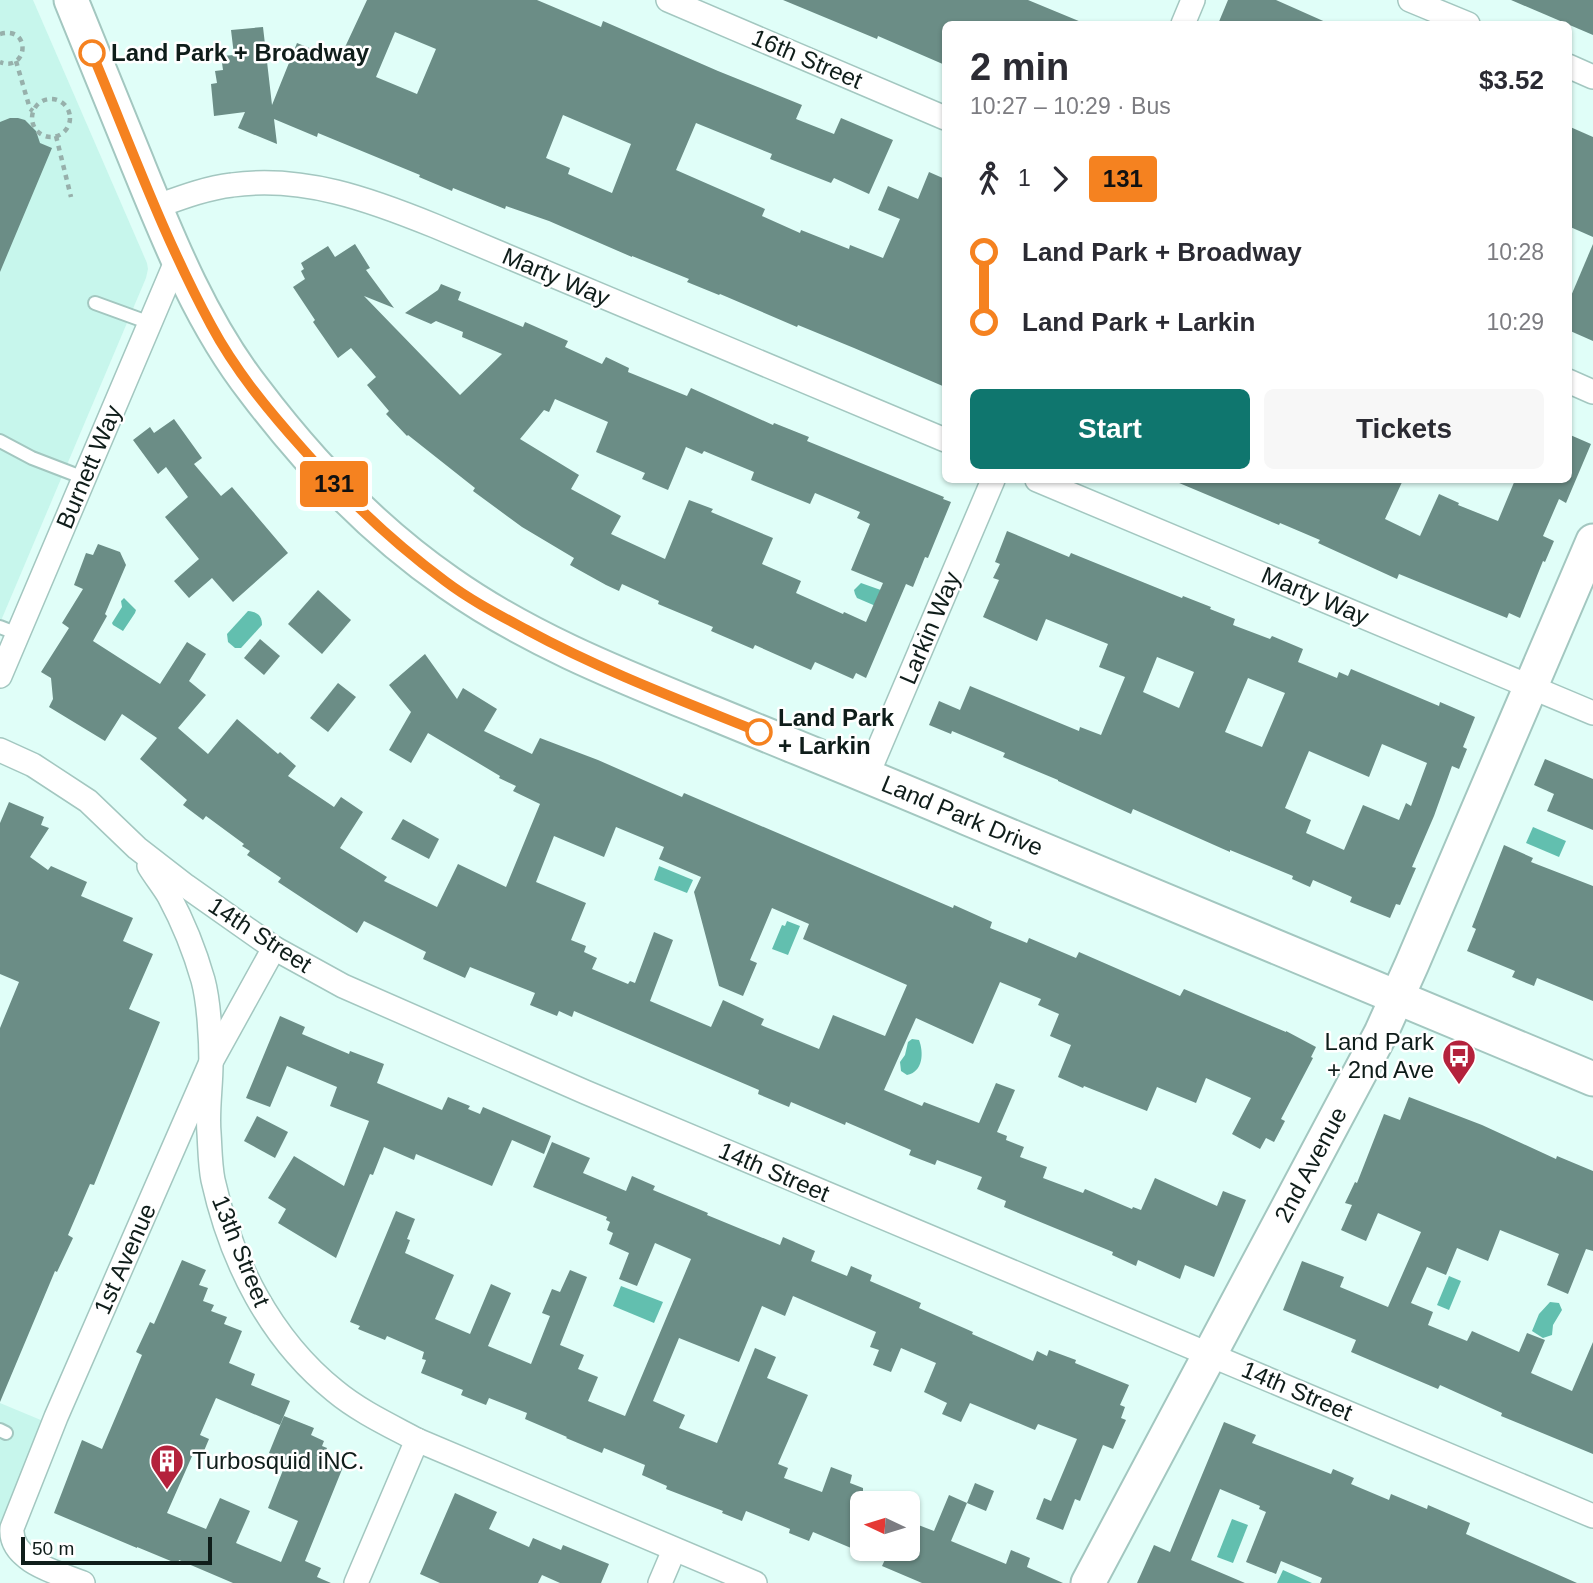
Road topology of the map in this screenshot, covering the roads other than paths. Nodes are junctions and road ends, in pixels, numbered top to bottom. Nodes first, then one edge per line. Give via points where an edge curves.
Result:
1 (71, 0) edge
2 (668, 0) edge
3 (1193, 0) edge
4 (1410, 0) edge
5 (1184, 21) edge
6 (1461, 21) edge
7 (1572, 68) edge
8 (1593, 77) edge
9 (942, 117) edge
10 (155, 207) junction
11 (178, 257) junction
12 (95, 303) dead end
13 (150, 323) junction
14 (1572, 384) edge
15 (1593, 392) edge
16 (942, 439) edge
17 (0, 441) edge
18 (84, 478) junction
19 (992, 483) edge
20 (1044, 483) edge
21 (1593, 541) edge
22 (9, 631) edge
23 (0, 676) edge
24 (1532, 687) junction
25 (1593, 713) edge
26 (0, 750) edge
27 (867, 776) junction
28 (137, 848) junction
29 (274, 948) junction
30 (1398, 997) junction
31 (211, 1062) junction
32 (1593, 1079) edge
33 (1210, 1354) junction
34 (417, 1440) junction
35 (1593, 1516) edge
36 (674, 1550) junction
37 (83, 1583) edge
38 (356, 1583) edge
39 (660, 1583) edge
40 (755, 1583) edge
41 (1088, 1583) edge

1 - 10 main road, Land Park Drive
2 - 9 street, 16th Street
3 - 5 street
4 - 6 street
7 - 8 street
10 - 11 main road, Land Park Drive
10 - 16 street, Marty Way via 233,184 298,185 358,197
11 - 13 street, Burnett Way
11 - 27 main road, Land Park Drive via 212,326 280,424 382,531 446,582 563,650
12 - 13 lane
13 - 18 street, Burnett Way
14 - 15 street
17 - 18 lane
18 - 22 street, Burnett Way
19 - 27 street, Larkin Way
20 - 24 street, Marty Way
21 - 24 main road, 2nd Avenue
22 - 23 street, Burnett Way
24 - 25 street, Marty Way
24 - 30 main road, 2nd Avenue
26 - 28 street, 14th Street via 33,765 88,801
27 - 30 main road, Land Park Drive
28 - 29 street, 14th Street
28 - 31 street, 13th Street via 169,896 204,982
29 - 31 street, 1st Avenue
29 - 33 street, 14th Street via 343,986 585,1093
30 - 32 main road, Land Park Drive
30 - 33 main road, 2nd Avenue
31 - 34 street, 13th Street via 212,1178 226,1228 271,1324 301,1362 336,1393
31 - 37 street, 1st Avenue via 12,1528 22,1555
33 - 35 street, 14th Street
33 - 41 main road, 2nd Avenue
34 - 36 street, 13th Street
34 - 38 street
36 - 39 street
36 - 40 street, 13th Street

